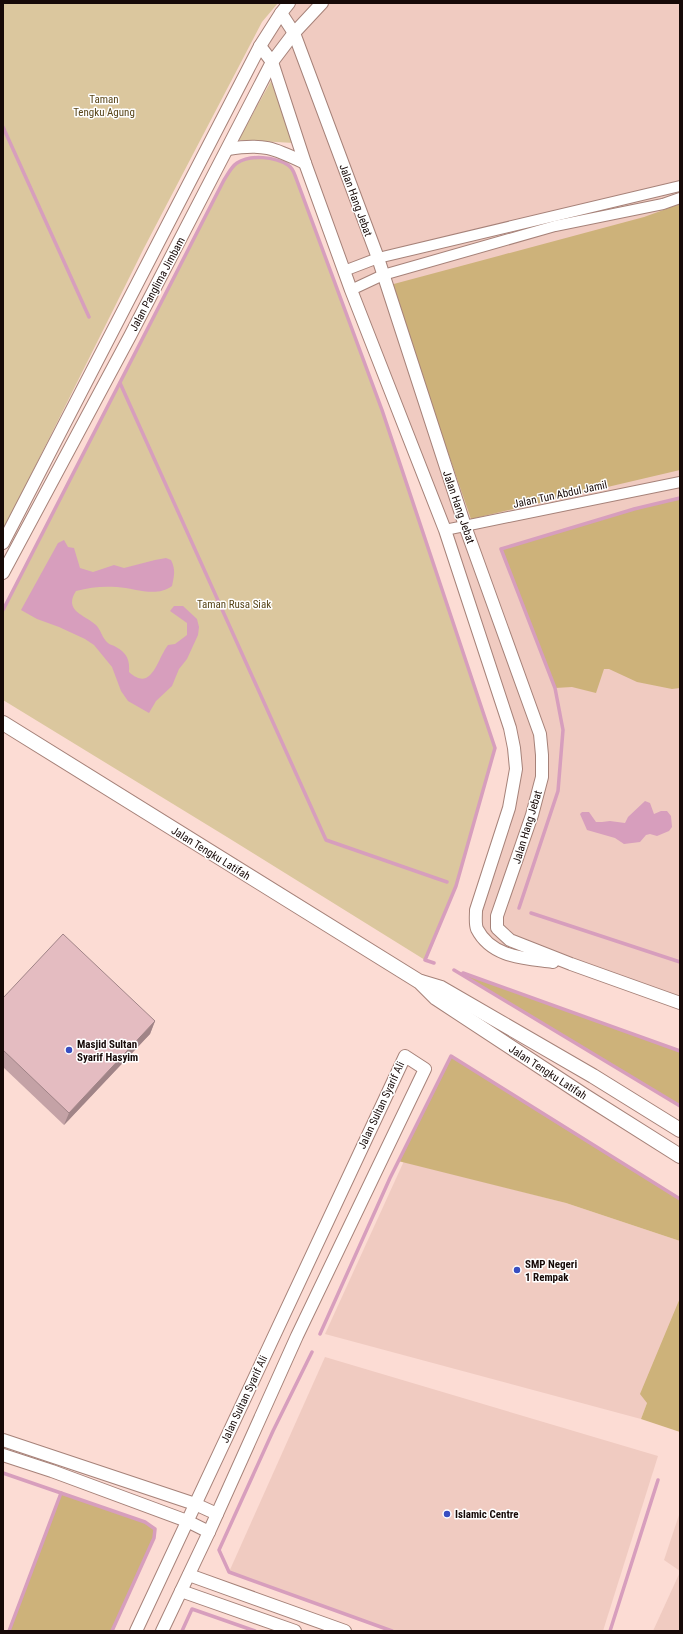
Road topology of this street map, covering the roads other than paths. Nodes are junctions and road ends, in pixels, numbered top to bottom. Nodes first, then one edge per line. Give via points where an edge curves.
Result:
1 (290, 3) edge
2 (322, 3) edge
3 (281, 13) junction
4 (294, 33) junction
5 (260, 46) junction
6 (272, 62) junction
7 (228, 149) junction
8 (305, 163) junction
9 (680, 186) edge
10 (680, 198) edge
11 (378, 258) junction
12 (344, 271) junction
13 (383, 275) junction
14 (351, 290) junction
15 (680, 482) edge
16 (465, 526) junction
17 (445, 530) junction
18 (3, 543) edge
19 (3, 573) edge
20 (3, 723) edge
21 (571, 964) junction
22 (420, 982) junction
23 (680, 1003) edge
24 (680, 1130) edge
25 (680, 1156) edge
26 (3, 1440) edge
27 (3, 1455) edge
28 (194, 1504) junction
29 (217, 1514) junction
30 (187, 1520) junction
31 (209, 1532) junction
32 (189, 1575) junction
33 (181, 1591) junction
34 (136, 1631) edge
35 (162, 1631) edge
36 (295, 1631) edge
37 (346, 1631) edge

1 - 3 street, Jalan Panglima Jimbam
2 - 4 street, Jalan Panglima Jimbam
3 - 4 street, Jalan Hang Jebat
3 - 5 street, Jalan Panglima Jimbam
4 - 6 street, Jalan Panglima Jimbam
4 - 11 street, Jalan Hang Jebat
5 - 6 street, Jalan Hang Jebat
5 - 18 street, Jalan Panglima Jimbam
6 - 7 street, Jalan Panglima Jimbam
6 - 8 street, Jalan Hang Jebat
7 - 8 street via 260,146 281,151
7 - 19 street, Jalan Panglima Jimbam
8 - 12 street, Jalan Hang Jebat
9 - 11 street
10 - 13 street via 663,204 556,226
11 - 12 street
11 - 13 street, Jalan Hang Jebat
12 - 14 street, Jalan Hang Jebat
13 - 14 street
13 - 16 street, Jalan Hang Jebat
14 - 17 street, Jalan Hang Jebat
15 - 16 street, Jalan Tun Abdul Jamil
16 - 17 street, Jalan Tun Abdul Jamil
16 - 21 street, Jalan Hang Jebat via 540,734 542,755 542,777 532,815 497,916 497,928 510,940
17 - 21 street, Jalan Hang Jebat via 510,728 516,769 509,808 476,910 476,928 490,945 514,957
20 - 22 main road, Jalan Tengku Latifah
21 - 23 street, Jalan Hang Jebat
22 - 24 main road, Jalan Tengku Latifah via 441,988
22 - 25 main road, Jalan Tengku Latifah via 436,998
26 - 28 street
27 - 30 street
28 - 29 street
28 - 29 street, Jalan Sultan Syarif Ali via 405,1056 425,1069 297,1336
28 - 30 street, Jalan Sultan Syarif Ali
29 - 31 street, Jalan Sultan Syarif Ali
30 - 31 street
30 - 34 street, Jalan Sultan Syarif Ali
31 - 32 street, Jalan Sultan Syarif Ali
32 - 33 street, Jalan Sultan Syarif Ali
32 - 37 street
33 - 35 street, Jalan Sultan Syarif Ali
33 - 36 street

